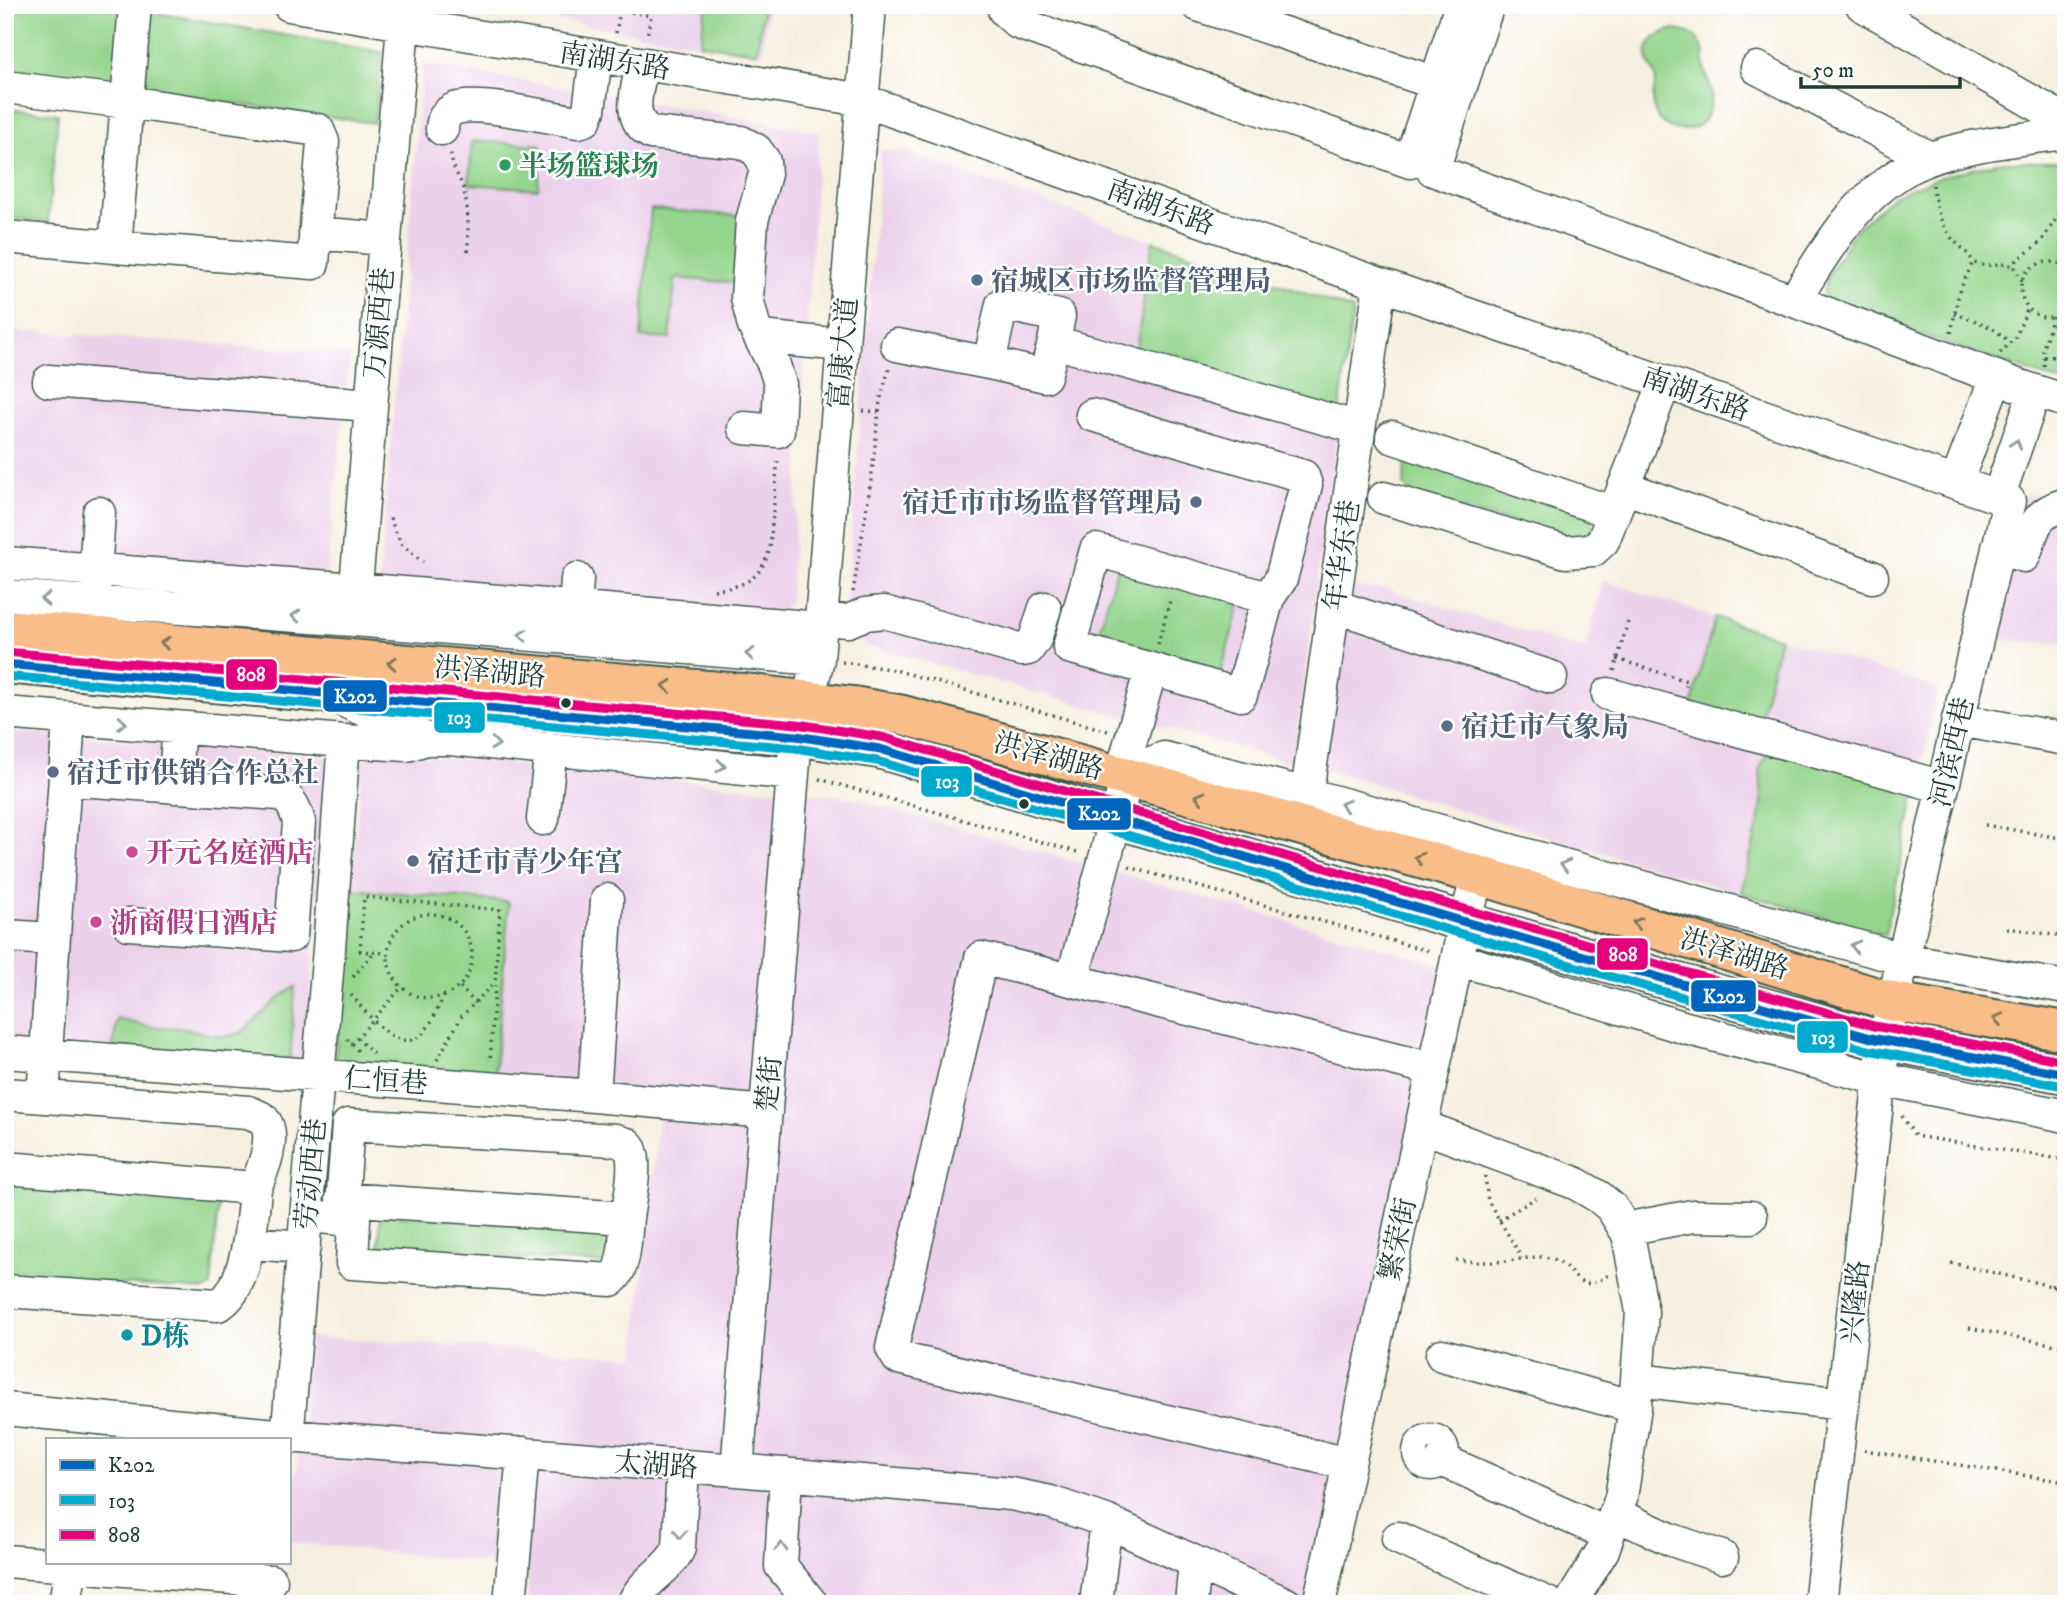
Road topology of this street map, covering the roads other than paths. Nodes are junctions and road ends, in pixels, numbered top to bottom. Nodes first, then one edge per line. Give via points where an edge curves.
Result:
1 (135, 5) edge
2 (289, 5) edge
3 (870, 5) edge
4 (1003, 5) edge
5 (1199, 5) edge
6 (1461, 5) edge
7 (1488, 5) edge
8 (1862, 5) edge
9 (403, 25) junction
10 (603, 58) junction
11 (642, 64) junction
12 (1757, 68) dead end
13 (1436, 83) junction
14 (5, 88) edge
15 (862, 100) junction
16 (127, 102) junction
17 (2066, 121) edge
18 (2066, 133) edge
19 (447, 140) road end
20 (1930, 158) junction
21 (315, 233) junction
22 (5, 237) edge
23 (385, 239) junction
24 (115, 247) junction
25 (1380, 284) junction
26 (1794, 301) junction
27 (760, 337) junction
28 (1054, 342) junction
29 (843, 345) junction
30 (894, 354) road end
31 (989, 363) junction
32 (1992, 376) junction
33 (49, 381) dead end
34 (1665, 382) junction
35 (2046, 395) edge
36 (371, 404) junction
37 (1092, 415) dead end
38 (744, 428) dead end
39 (1359, 428) junction
40 (1392, 437) dead end
41 (1956, 483) junction
42 (1384, 498) dead end
43 (2003, 499) junction
44 (1619, 500) junction
45 (2066, 504) edge
46 (99, 513) dead end
47 (1998, 548) junction
48 (5, 563) edge
49 (95, 570) junction
50 (1872, 576) dead end
51 (356, 589) junction
52 (576, 593) junction
53 (5, 596) edge
54 (1268, 598) junction
55 (93, 602) junction
56 (1334, 606) junction
57 (1045, 608) dead end
58 (354, 620) junction
59 (830, 623) junction
60 (428, 626) junction
61 (5, 629) edge
62 (573, 639) junction
63 (818, 659) junction
64 (5, 664) edge
65 (1151, 669) junction
66 (494, 671) junction
67 (1551, 677) dead end
68 (328, 694) junction
69 (1608, 694) road end
70 (808, 700) junction
71 (5, 713) edge
72 (69, 719) junction
73 (1958, 720) junction
74 (178, 728) junction
75 (796, 736) junction
76 (426, 739) junction
77 (2066, 739) edge
78 (344, 741) junction
79 (551, 749) junction
80 (793, 774) junction
81 (1124, 776) junction
82 (65, 779) junction
83 (174, 787) junction
84 (1943, 787) junction
85 (1305, 810) junction
86 (1116, 817) junction
87 (543, 819) dead end
88 (1478, 875) junction
89 (607, 900) dead end
90 (1465, 922) junction
91 (129, 924) dead end
92 (5, 936) edge
93 (53, 939) junction
94 (1457, 959) junction
95 (1903, 959) junction
96 (1072, 980) junction
97 (2066, 987) edge
98 (1893, 1002) junction
99 (2066, 1031) edge
100 (1884, 1042) junction
101 (5, 1052) edge
102 (46, 1055) junction
103 (1433, 1069) junction
104 (319, 1074) junction
105 (2066, 1074) edge
106 (1880, 1079) junction
107 (5, 1094) edge
108 (43, 1096) junction
109 (594, 1096) junction
110 (766, 1112) junction
111 (2066, 1116) edge
112 (1421, 1126) junction
113 (5, 1168) edge
114 (256, 1188) junction
115 (342, 1209) junction
116 (306, 1216) junction
117 (1751, 1217) dead end
118 (627, 1218) junction
119 (1628, 1238) junction
120 (250, 1243) junction
121 (304, 1247) junction
122 (5, 1291) edge
123 (1442, 1355) dead end
124 (1636, 1393) junction
125 (1843, 1404) junction
126 (5, 1409) edge
127 (287, 1437) edge
128 (523, 1453) junction
129 (1442, 1460) dead end
130 (1349, 1464) junction
131 (683, 1466) junction
132 (737, 1470) junction
133 (786, 1474) junction
134 (1106, 1521) junction
135 (1612, 1524) junction
136 (1398, 1538) dead end
137 (1722, 1557) dead end
138 (5, 1561) edge
139 (1195, 1562) junction
140 (71, 1566) junction
141 (271, 1582) edge
142 (65, 1604) edge
143 (510, 1604) edge
144 (633, 1604) edge
145 (812, 1604) edge
146 (1096, 1604) edge
147 (1191, 1604) edge
148 (1286, 1604) edge
149 (1319, 1604) edge
150 (1549, 1604) edge
151 (1570, 1604) edge
152 (1820, 1604) edge

1 - 16 street
2 - 9 street, 南湖东路
3 - 15 street, 富康大道
4 - 13 street via 1018,23 1410,162
5 - 13 street
6 - 13 street
7 - 26 street via 1433,170
8 - 17 street
9 - 10 street, 南湖东路
9 - 23 street, 万源西巷
10 - 11 street, 南湖东路
10 - 19 street via 585,120 462,107 444,118
11 - 15 street, 南湖东路
11 - 27 street via 635,114 642,128 651,133 741,142 764,161 765,174 751,221 747,298
12 - 20 street
14 - 16 street
15 - 25 street, 南湖东路
15 - 29 street, 富康大道
16 - 21 street via 318,130 323,142
16 - 24 street
18 - 20 street
20 - 26 street via 1893,178 1856,211
21 - 23 street
21 - 24 street via 313,263
22 - 24 street
23 - 36 street, 万源西巷 via 395,275
25 - 34 street, 南湖东路
25 - 39 street, 年华东巷
26 - 32 street
27 - 29 street
27 - 38 street via 780,384 778,431
28 - 31 street via 1045,376
28 - 31 street via 1059,316 1002,304
28 - 39 street
29 - 59 street, 富康大道
30 - 31 street
32 - 35 street
32 - 41 street
33 - 36 street
34 - 41 street, 南湖东路
34 - 44 street
43 -> 35 street, 河滨西巷
36 - 51 street, 万源西巷
37 - 54 street via 1303,476 1306,485 1281,579
39 - 56 street, 年华东巷
40 - 44 street
41 - 43 street, 南湖东路
42 - 44 street via 1566,552 1593,550 1603,541
43 - 47 street, 河滨西巷
44 - 50 street
45 - 47 street via 2048,509 2036,522 2024,556
46 - 49 street
47 - 73 street, 河滨西巷
48 - 49 street
49 - 51 street
49 - 55 street
51 - 52 street
51 - 58 street, 万源西巷
52 - 59 street
52 - 62 street
55 -> 53 street
54 - 65 street via 1241,695
54 - 65 street via 1096,550 1069,647
58 -> 55 street
56 - 67 street
56 - 85 street, 年华东巷
57 - 59 street via 1035,639 1022,650 884,612
58 - 60 street
59 - 63 street, 富康大道
62 -> 60 street
60 - 66 street
66 -> 61 main road, 洪泽湖路
63 -> 62 street
63 - 70 street, 富康大道
64 - 68 main road, 洪泽湖路
65 - 81 street
70 -> 66 main road, 洪泽湖路
68 - 75 main road, 洪泽湖路
68 - 76 street
69 - 84 street
70 - 75 street, 楚街
70 - 81 main road, 洪泽湖路 via 903,715
71 - 72 street
72 -> 74 street
72 - 82 street
73 - 77 street
73 - 84 street, 河滨西巷
74 - 78 street
74 - 83 street
75 - 80 street, 楚街
75 - 86 main road, 洪泽湖路 via 880,749
76 - 78 street via 407,745
76 -> 79 street
78 - 104 street, 劳动西巷 via 345,950 323,1020
79 -> 80 street
79 - 87 street
80 - 110 street, 楚街
85 -> 81 main road, 洪泽湖路
81 - 86 street
82 - 83 street
82 - 93 street
83 - 91 street via 279,794 293,804 299,822 291,936
84 - 95 street, 河滨西巷
88 -> 85 main road, 洪泽湖路
95 -> 85 street
86 - 90 main road, 洪泽湖路
86 - 96 street
88 - 90 street, 繁荣街
98 -> 88 main road, 洪泽湖路
89 - 109 street
90 - 94 street, 繁荣街
90 - 100 main road, 洪泽湖路
92 - 93 street
93 - 102 street
94 - 103 street, 繁荣街
94 - 106 street via 1686,1028
95 - 97 street
95 - 98 street, 河滨西巷
96 - 103 street
96 - 130 street via 981,958 892,1348 898,1358
99 -> 98 main road, 洪泽湖路
98 - 100 street, 兴隆路
100 - 105 main road, 洪泽湖路
100 - 106 street, 兴隆路
101 - 102 street, 仁恒巷
102 - 104 street, 仁恒巷
102 - 108 street
103 - 112 street, 繁荣街
104 - 109 street, 仁恒巷 via 373,1070
104 - 116 street, 劳动西巷
106 - 111 street
106 - 125 street, 兴隆路
107 - 108 street
108 - 114 street via 248,1112 268,1127 266,1160
109 - 110 street, 仁恒巷
110 - 132 street, 楚街
112 - 119 street via 1566,1180 1599,1197 1612,1208
112 - 130 street, 繁荣街
113 - 114 street
114 - 120 street
115 - 116 street
115 - 118 street
115 - 118 street via 354,1220 352,1263 611,1280 620,1267
115 - 118 street via 348,1125 616,1140 631,1150 634,1162
116 - 121 street, 劳动西巷
117 - 119 street via 1693,1216
119 - 124 street via 1642,1312
120 - 121 street
120 - 122 street via 231,1295 218,1305
121 - 127 street, 劳动西巷
123 - 124 street
124 - 125 street
124 - 135 street via 1621,1498
125 - 152 street, 兴隆路
126 - 127 street, 太湖路
127 - 128 street, 太湖路
128 - 131 street, 太湖路
128 - 143 street
129 - 135 street
130 - 149 street, 繁荣街
131 - 132 street, 太湖路
131 -> 144 street via 679,1548 675,1558 643,1585
132 - 133 street, 太湖路
133 - 134 street, 太湖路 via 1012,1494
145 -> 133 street via 781,1566
134 - 139 street, 太湖路
134 - 146 street
135 - 137 street
135 - 151 street via 1603,1550
136 - 150 street
138 - 140 street
139 - 147 street
139 - 148 street, 太湖路
140 - 141 street
140 - 142 street

